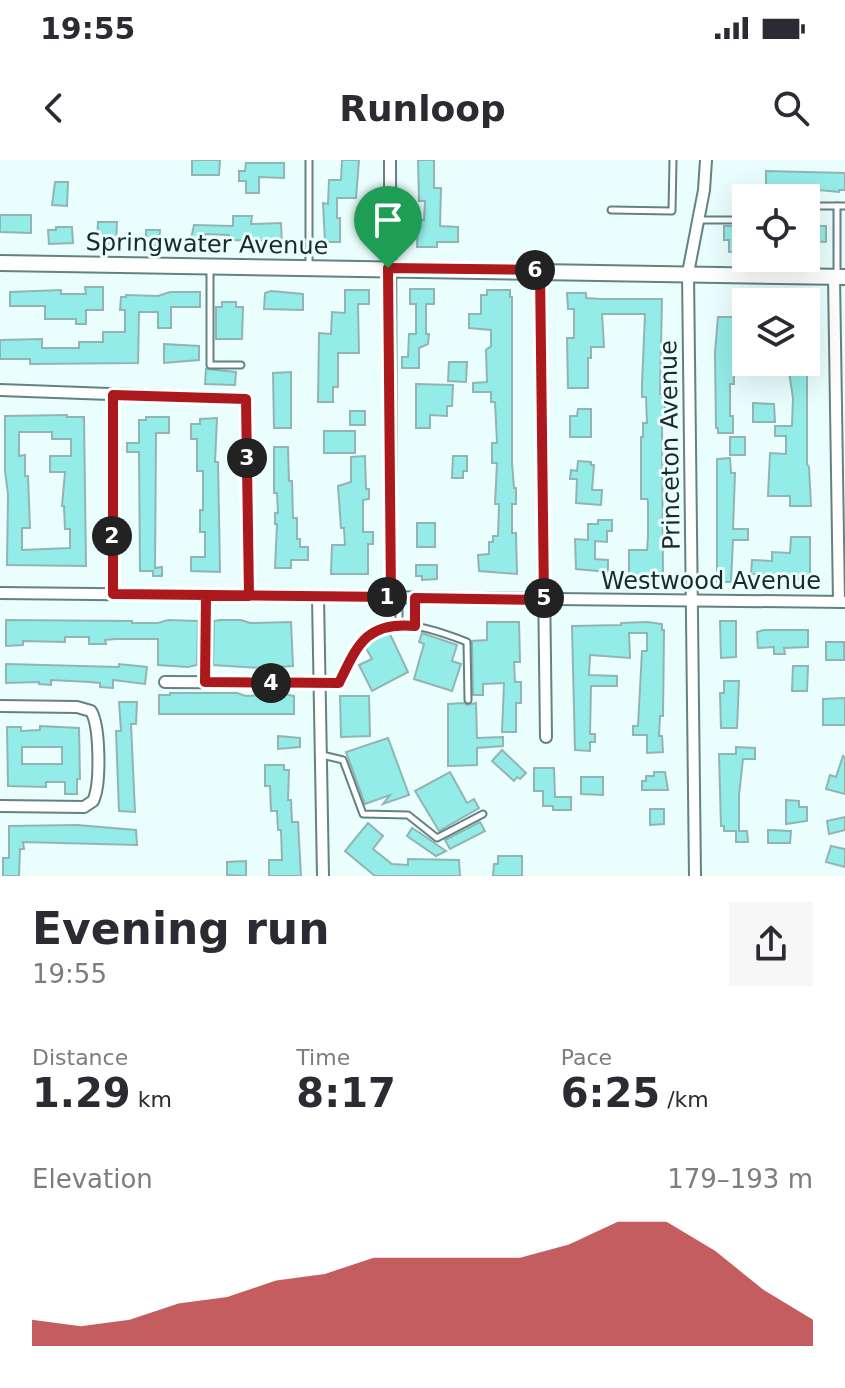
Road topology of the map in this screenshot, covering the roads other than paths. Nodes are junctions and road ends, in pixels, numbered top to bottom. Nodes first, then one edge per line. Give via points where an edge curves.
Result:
1 (309, 160) edge
2 (390, 160) edge
3 (673, 160) edge
4 (706, 160) edge
5 (820, 206) edge
6 (837, 206) junction
7 (845, 206) edge
8 (611, 210) dead end
9 (698, 220) junction
10 (732, 220) edge
11 (0, 263) edge
12 (210, 266) junction
13 (309, 267) junction
14 (388, 268) junction
15 (540, 270) junction
16 (688, 273) junction
17 (754, 275) joint
18 (838, 277) edge
19 (241, 365) dead end
20 (0, 390) edge
21 (113, 395) junction
22 (0, 593) edge
23 (113, 594) junction
24 (206, 596) junction
25 (249, 596) junction
26 (318, 597) junction
27 (395, 597) junction
28 (415, 598) junction
29 (544, 600) junction
30 (692, 602) junction
31 (842, 602) edge
32 (399, 625) junction
33 (415, 626) junction
34 (165, 682) dead end
35 (205, 682) junction
36 (320, 683) junction
37 (468, 700) dead end
38 (0, 706) edge
39 (546, 737) dead end
40 (321, 755) junction
41 (0, 806) edge
42 (483, 814) dead end
43 (323, 876) edge
44 (695, 876) edge

1 - 13 lane
2 - 14 street
3 - 8 lane via 672,211
4 - 9 street, Princeton Avenue
5 - 6 lane
6 - 7 lane
6 - 18 lane
9 - 10 lane
9 - 16 street, Princeton Avenue
11 - 12 street, Springwater Avenue
12 - 13 street, Springwater Avenue
12 - 19 lane via 210,365
13 - 14 street, Springwater Avenue
14 - 15 street, Springwater Avenue
14 - 27 street
15 - 16 street, Springwater Avenue
15 - 29 street
16 - 17 street, Springwater Avenue
16 - 30 street, Princeton Avenue
17 - 18 street, Springwater Avenue
18 - 31 street
20 - 21 street
21 - 23 street
21 - 25 street via 246,399
22 - 23 street, Westwood Avenue
23 - 24 street, Westwood Avenue
24 - 25 street, Westwood Avenue
24 - 35 street
25 - 26 street, Westwood Avenue
26 - 27 street, Westwood Avenue
26 - 36 street
27 - 28 street, Westwood Avenue
27 - 32 lane
28 - 29 street, Westwood Avenue
28 - 33 lane
29 - 30 street, Westwood Avenue
29 - 39 street
30 - 31 street, Westwood Avenue
30 - 44 street, Princeton Avenue
32 - 33 lane
32 - 36 lane via 364,638 339,683
33 - 37 lane via 467,642
34 - 35 street
35 - 36 street
36 - 40 street
38 - 41 street via 91,711 97,786 93,801 84,807
40 - 42 lane via 343,760 363,814 408,815 437,838
40 - 43 street

